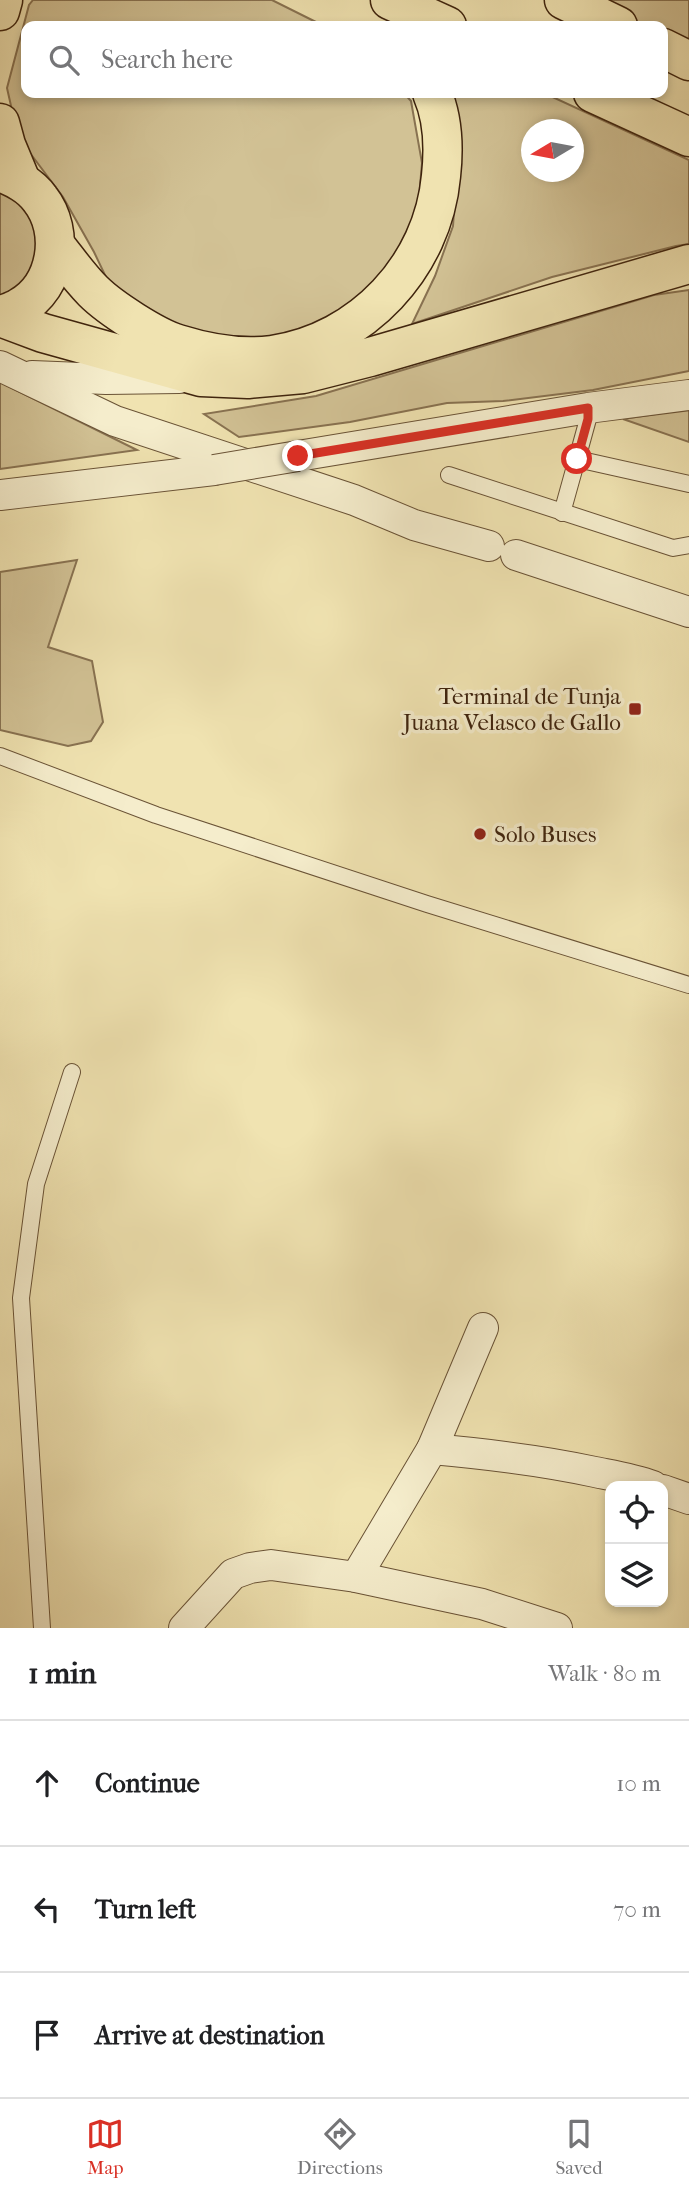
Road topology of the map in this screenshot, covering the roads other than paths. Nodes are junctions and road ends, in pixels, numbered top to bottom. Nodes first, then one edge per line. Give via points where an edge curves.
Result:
1 (3, 0) edge
2 (365, 0) edge
3 (390, 0) edge
4 (564, 0) edge
5 (0, 11) edge
6 (389, 21) edge
7 (436, 21) edge
8 (608, 21) edge
9 (668, 50) edge
10 (689, 61) edge
11 (434, 98) edge
12 (604, 98) edge
13 (0, 123) edge
14 (689, 137) edge
15 (10, 177) edge
16 (56, 246) junction
17 (689, 264) edge
18 (0, 317) edge
19 (8, 368) edge
20 (201, 377) junction
21 (689, 396) edge
22 (588, 408) junction
23 (577, 459) junction
24 (449, 475) dead end
25 (689, 484) edge
26 (0, 495) edge
27 (562, 513) junction
28 (689, 545) edge
29 (685, 609) edge
30 (0, 756) edge
31 (689, 985) edge
32 (72, 1072) dead end
33 (483, 1328) dead end
34 (432, 1449) junction
35 (639, 1481) edge
36 (668, 1492) edge
37 (689, 1499) edge
38 (356, 1577) junction
39 (42, 1628) edge
40 (184, 1628) edge
41 (557, 1628) edge

1 - 5 main road
2 - 6 main road
3 - 7 main road
4 - 8 main road
9 - 10 main road
11 - 16 main road via 443,149 439,198 424,245 397,286 361,319 318,342 272,355 223,355 175,343 94,292
12 - 14 main road
13 - 15 main road
15 - 16 main road via 40,198 52,220
16 - 18 main road via 51,270 39,291
17 - 20 main road via 303,374
18 - 20 main road
19 - 20 street via 153,380
19 - 29 street via 115,421 354,500 414,525
21 - 22 street
22 - 23 lane
22 - 26 street, bridge via 214,470
23 - 25 lane
23 - 27 lane
24 - 27 lane
27 - 28 lane via 673,548
30 - 31 lane via 156,815
32 - 39 lane via 36,1184 20,1298
33 - 34 street
34 - 35 street via 557,1464
34 - 38 street
36 - 37 street
38 - 40 street via 271,1565 250,1567 233,1574
38 - 41 street via 482,1604

